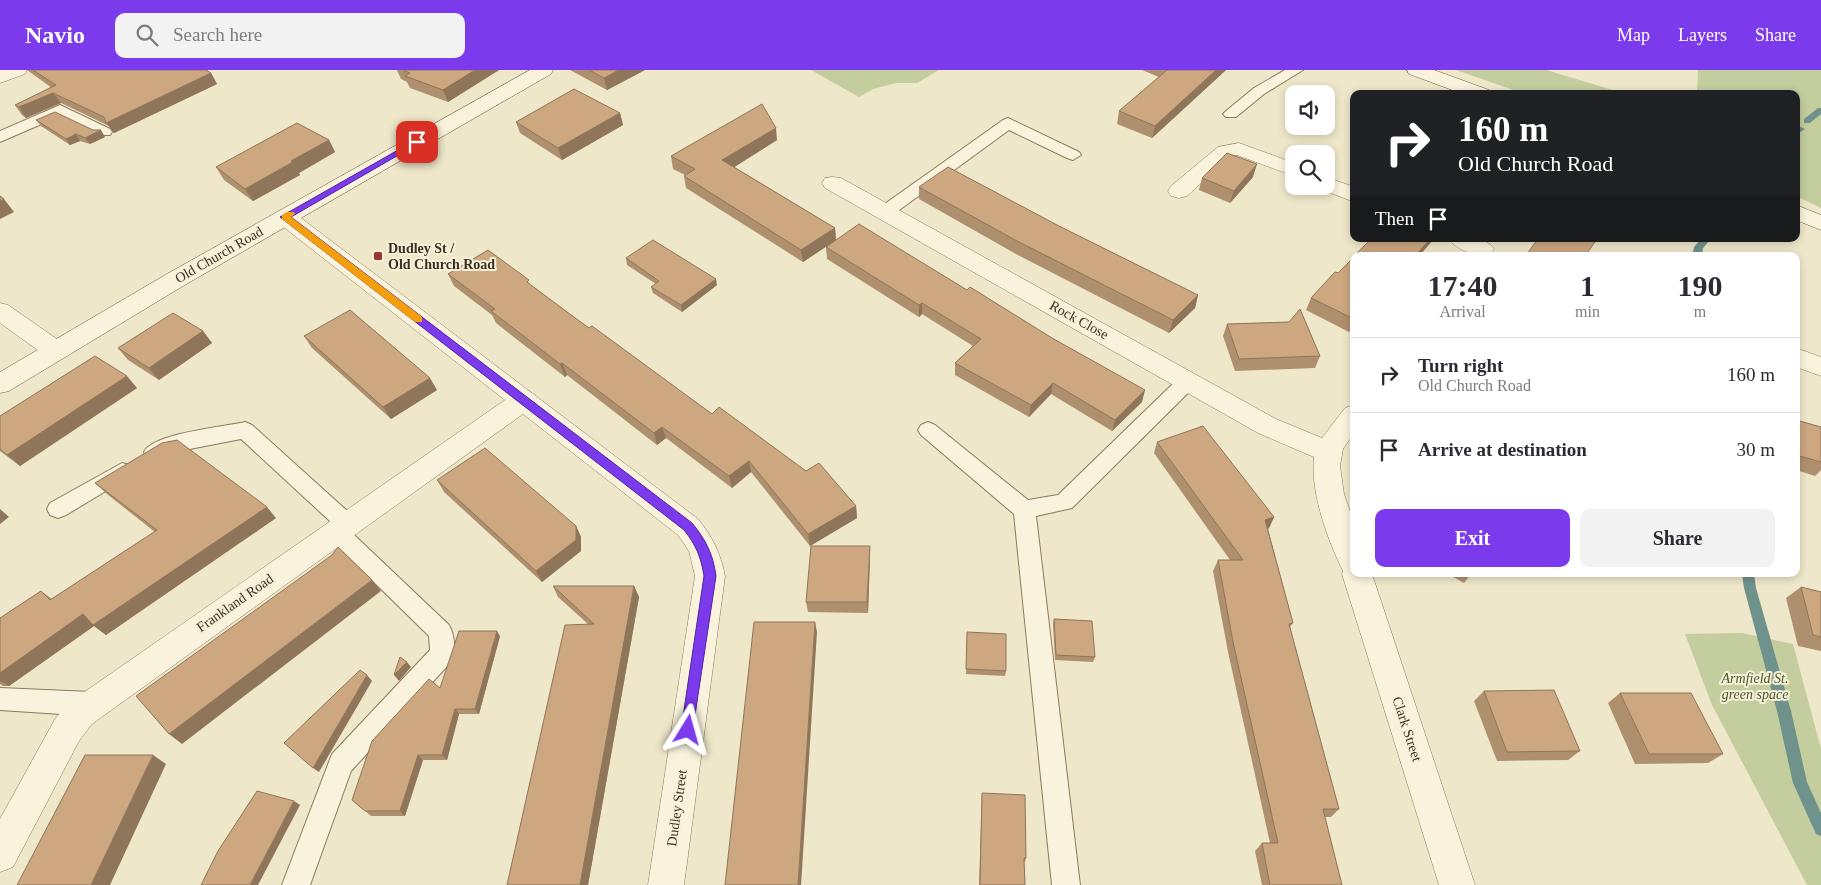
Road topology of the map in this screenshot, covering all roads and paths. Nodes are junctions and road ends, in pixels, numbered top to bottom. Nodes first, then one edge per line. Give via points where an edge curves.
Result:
1 (18, 70) edge
2 (544, 70) edge
3 (1296, 70) edge
4 (1416, 70) edge
5 (0, 76) edge
6 (1471, 90) edge
7 (1231, 114) dead end
8 (104, 132) edge
9 (0, 137) edge
10 (1073, 155) dead end
11 (1285, 167) edge
12 (833, 183) dead end
13 (1335, 187) edge
14 (1179, 190) dead end
15 (1350, 193) edge
16 (885, 212) junction
17 (1800, 214) edge
18 (285, 217) junction
19 (1821, 224) edge
20 (1468, 242) edge
21 (1484, 248) edge
22 (0, 311) edge
23 (55, 350) junction
24 (1800, 359) edge
25 (1821, 368) edge
26 (1188, 381) junction
27 (0, 384) edge
28 (523, 400) junction
29 (1350, 421) edge
30 (928, 430) dead end
31 (1328, 452) junction
32 (58, 509) dead end
33 (1024, 510) junction
34 (342, 528) junction
35 (1350, 552) edge
36 (1358, 577) edge
37 (0, 699) edge
38 (92, 704) junction
39 (0, 854) edge
40 (296, 885) edge
41 (666, 885) edge
42 (1066, 885) edge
43 (1457, 885) edge

1 - 5 street
2 - 18 street, Old Church Road
3 - 7 lane via 1259,91
4 - 6 street
8 - 9 lane via 60,110
10 - 16 lane via 1008,123
11 - 14 street via 1239,149 1225,151
12 - 16 street, Rock Close
13 - 15 street
16 - 26 street, Rock Close
17 - 19 street
18 - 23 street, Old Church Road
18 - 28 street, Dudley Street
20 - 21 street
22 - 23 street
23 - 27 street, Old Church Road
24 - 25 street
26 - 31 street, Rock Close via 1267,426
26 - 33 lane via 1064,502
28 - 34 street, Frankland Road
28 - 41 street, Dudley Street via 688,527 701,542 707,557 710,576
29 - 31 street
30 - 33 lane
31 - 35 street via 1329,487
32 - 34 lane via 164,446 245,430
33 - 42 lane
34 - 38 street, Frankland Road
34 - 40 lane via 441,632 442,654 341,764
36 - 43 street, Clark Street
37 - 38 lane
38 - 39 street, Frankland Road via 67,730

